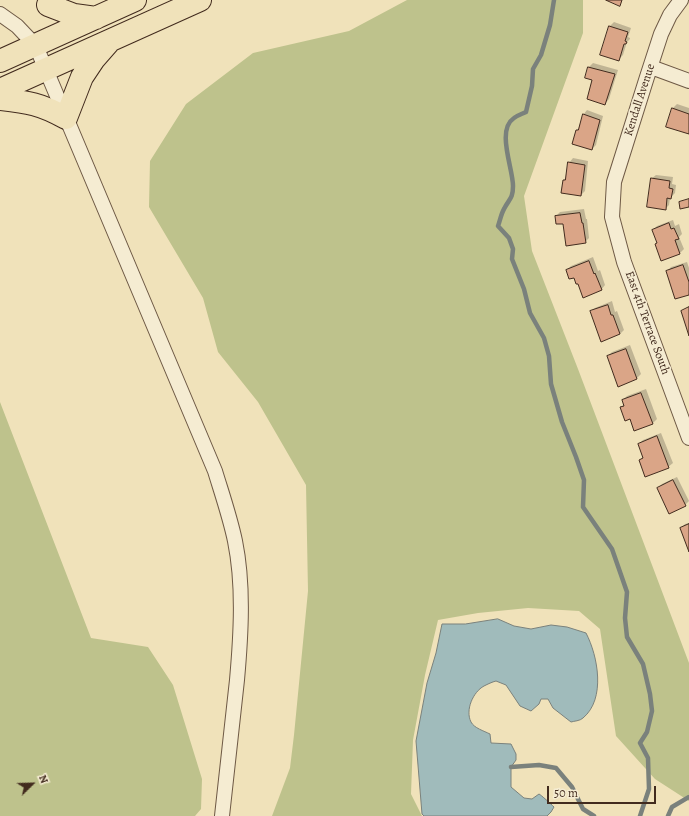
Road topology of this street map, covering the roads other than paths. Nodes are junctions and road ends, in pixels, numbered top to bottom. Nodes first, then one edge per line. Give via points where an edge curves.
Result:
1 (135, 0) edge
2 (200, 0) edge
3 (681, 0) edge
4 (48, 5) dead end
5 (0, 14) edge
6 (96, 18) junction
7 (110, 40) junction
8 (36, 46) junction
9 (0, 61) edge
10 (651, 67) junction
11 (46, 69) junction
12 (689, 81) edge
13 (0, 90) edge
14 (0, 99) edge
15 (66, 118) junction
16 (612, 205) joint
17 (689, 438) edge
18 (222, 816) edge

1 - 6 highway
2 - 7 highway
3 - 10 street, Kendall Avenue via 661,34
4 - 6 highway via 74,15
5 - 8 street via 17,26
6 - 8 highway
7 - 11 highway
7 - 15 highway via 82,77
8 - 9 highway
8 - 11 street
10 - 12 street
10 - 16 street, Kendall Avenue via 614,182
11 - 13 highway
11 - 15 street
14 - 15 highway via 49,108
15 - 18 street via 215,470 235,541 241,616
16 - 17 street, East 4th Terrace South via 612,216 624,262

